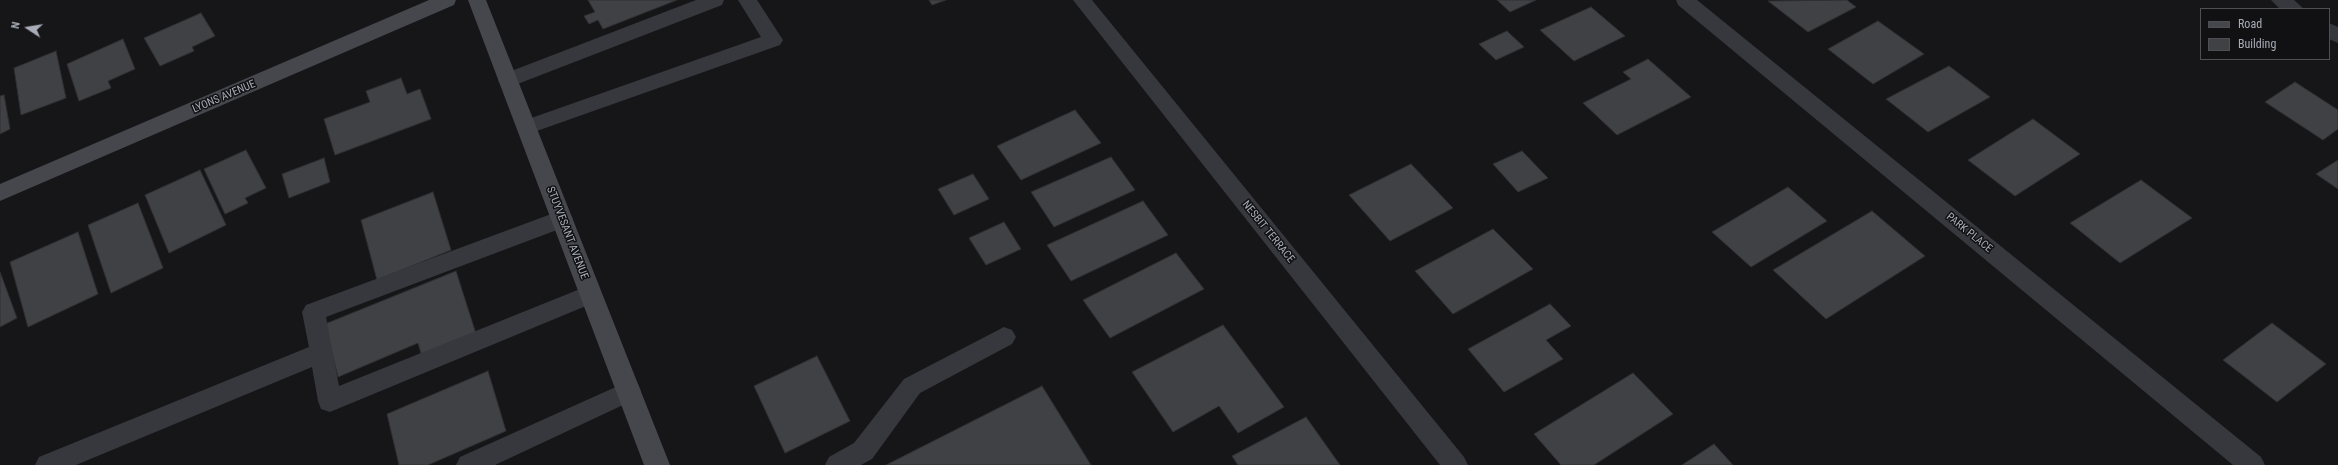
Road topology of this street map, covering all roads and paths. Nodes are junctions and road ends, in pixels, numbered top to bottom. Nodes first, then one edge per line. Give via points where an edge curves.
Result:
1 (446, 0) edge
2 (477, 0) edge
3 (715, 0) edge
4 (747, 0) edge
5 (1082, 0) edge
6 (1685, 0) edge
7 (2280, 0) edge
8 (2292, 8) edge
9 (508, 80) junction
10 (527, 127) junction
11 (0, 193) edge
12 (562, 219) junction
13 (590, 294) junction
14 (1004, 337) dead end
15 (322, 352) junction
16 (629, 391) junction
17 (48, 465) edge
18 (469, 465) edge
19 (657, 465) edge
20 (838, 465) edge
21 (1455, 465) edge
22 (2252, 465) edge

1 - 11 main road, LYONS AVENUE
2 - 9 main road, STUYVESANT AVENUE
3 - 9 street
4 - 10 street via 772,40
5 - 21 street, NESBIT TERRACE
6 - 22 street, PARK PLACE
7 - 8 street
9 - 10 main road, STUYVESANT AVENUE
10 - 12 main road, STUYVESANT AVENUE
12 - 13 main road, STUYVESANT AVENUE
12 - 15 street via 314,312
13 - 15 street via 330,402
13 - 16 main road, STUYVESANT AVENUE
14 - 20 street via 912,386 863,452
15 - 17 street
16 - 18 street
16 - 19 main road, STUYVESANT AVENUE

